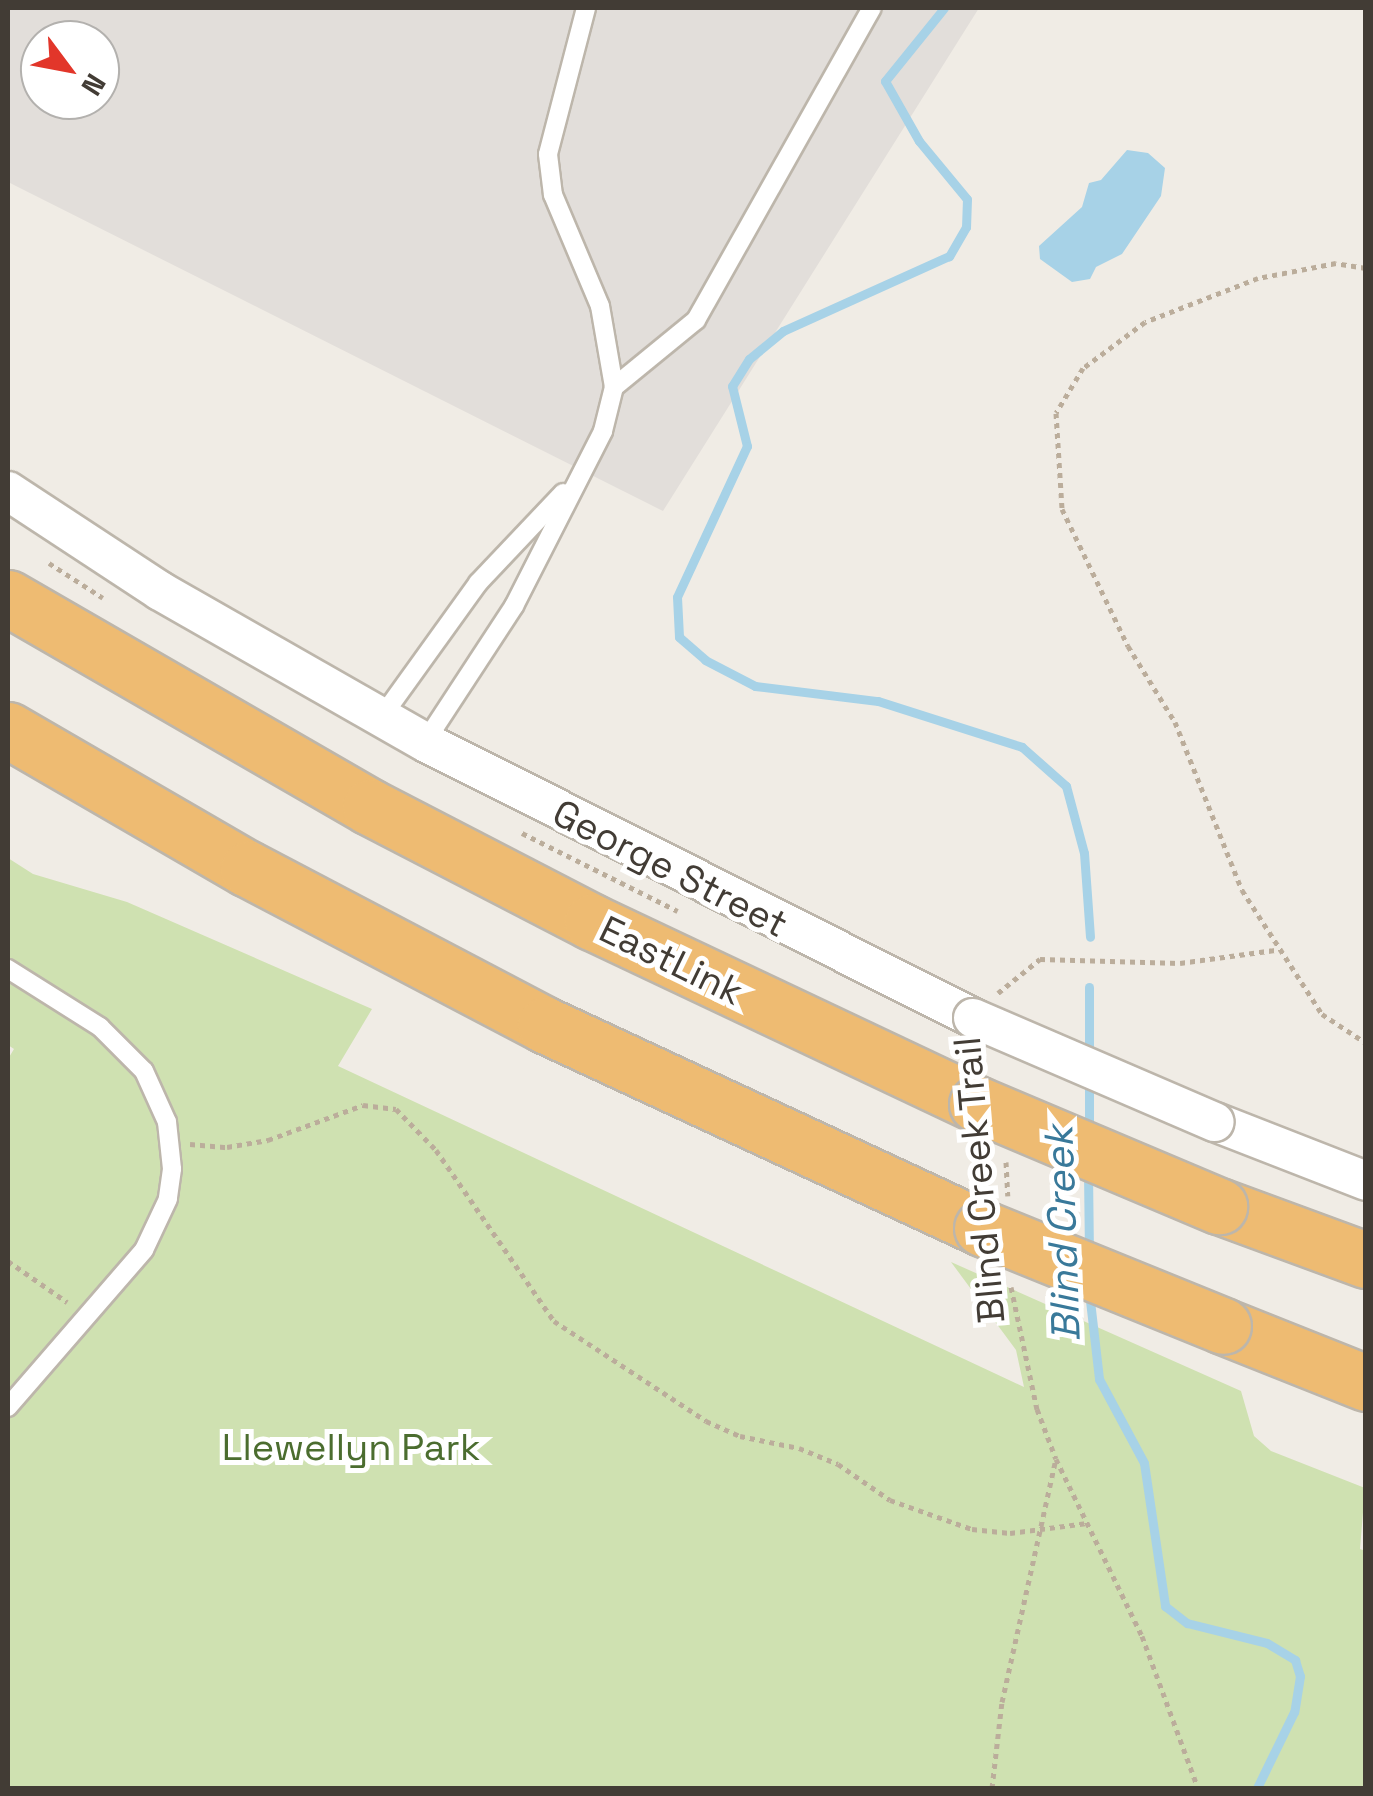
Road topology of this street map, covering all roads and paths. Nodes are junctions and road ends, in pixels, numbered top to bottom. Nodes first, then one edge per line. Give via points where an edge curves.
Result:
1 (586, 8) edge
2 (872, 8) edge
3 (1366, 268) edge
4 (614, 387) junction
5 (576, 479) junction
6 (8, 491) edge
7 (8, 598) edge
8 (381, 718) junction
9 (8, 730) edge
10 (425, 742) junction
11 (1275, 950) junction
12 (8, 969) edge
13 (983, 1011) junction
14 (1366, 1043) edge
15 (991, 1123) junction
16 (170, 1142) junction
17 (1366, 1182) edge
18 (995, 1222) junction
19 (1366, 1260) edge
20 (8, 1261) edge
21 (1010, 1282) dead end
22 (89, 1318) junction
23 (1366, 1383) edge
24 (8, 1407) edge
25 (1056, 1459) junction
26 (1087, 1523) junction
27 (1041, 1531) junction
28 (992, 1788) edge
29 (1198, 1788) edge

1 - 4 lane via 548,154 553,195 600,306
2 - 4 lane via 696,320
3 - 11 path via 1336,263 1258,278 1145,322 1083,368 1056,413 1062,509 1128,646 1176,722 1242,890
4 - 5 lane via 603,431
5 - 8 lane via 478,584
5 - 10 lane via 514,606
6 - 8 street, George Street via 160,591
7 - 15 highway, EastLink via 387,816
8 - 10 street, George Street
9 - 18 highway via 248,870 545,1025
10 - 13 street, George Street
11 - 13 path, Blind Creek Trail via 1180,963 1040,958 1002,984
11 - 14 path via 1322,1014
12 - 16 lane via 120,1044 158,1094
13 - 17 street, George Street, bridge via 1214,1122
15 - 18 path, Blind Creek Trail
15 - 19 highway, EastLink, bridge
16 - 22 lane via 168,1199 157,1227
16 - 27 path via 227,1147 302,1130 343,1109 396,1110 436,1150 533,1298 574,1338 706,1421 838,1464 890,1500 972,1528
18 - 23 highway, bridge
20 - 22 path
21 - 25 path, Blind Creek Trail via 1027,1370
22 - 24 lane
25 - 26 path, Blind Creek Trail
25 - 27 path
26 - 27 path
26 - 29 path, Blind Creek Trail via 1142,1636
27 - 28 path via 1002,1702

